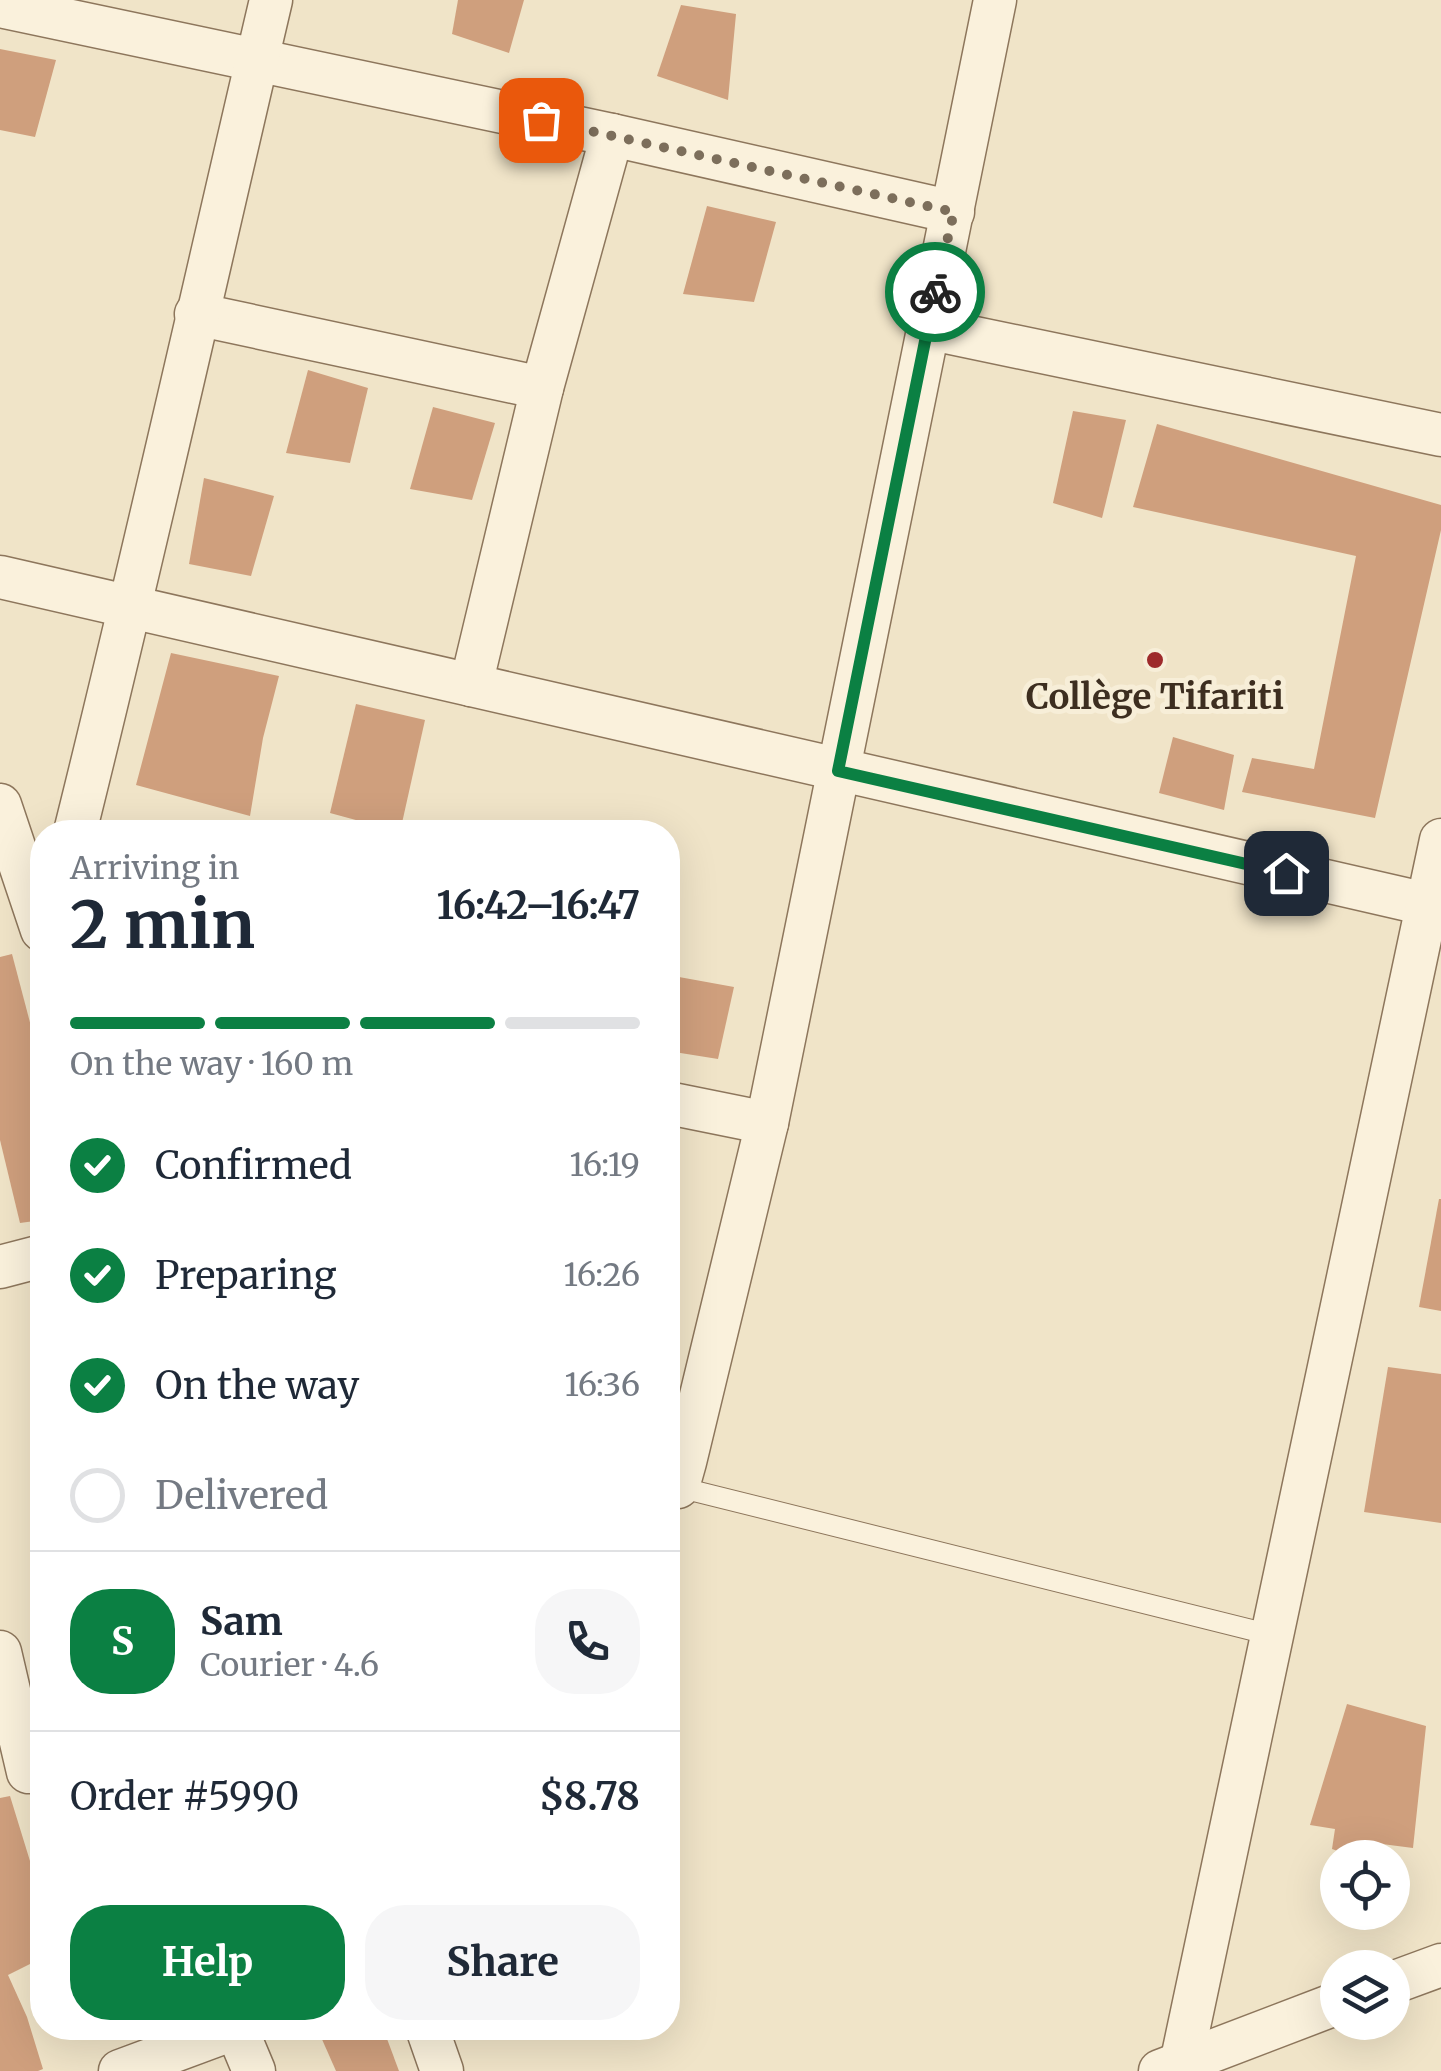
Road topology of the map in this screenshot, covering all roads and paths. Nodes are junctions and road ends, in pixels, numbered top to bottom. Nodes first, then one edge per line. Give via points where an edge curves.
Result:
1 (271, 0) edge
2 (995, 0) edge
3 (0, 6) edge
4 (257, 58) junction
5 (612, 135) junction
6 (954, 212) junction
7 (196, 314) junction
8 (927, 328) junction
9 (542, 388) junction
10 (1441, 435) edge
11 (0, 578) edge
12 (131, 606) junction
13 (471, 685) junction
14 (838, 771) junction
15 (0, 805) edge
16 (78, 820) edge
17 (1441, 840) edge
18 (11, 880) edge
19 (1426, 904) junction
20 (30, 911) edge
21 (680, 1105) edge
22 (767, 1123) junction
23 (30, 1259) edge
24 (0, 1267) edge
25 (680, 1455) edge
26 (680, 1488) edge
27 (1272, 1635) junction
28 (0, 1652) edge
29 (23, 1772) edge
30 (1441, 1965) edge
31 (1410, 1976) edge
32 (1320, 2009) edge
33 (204, 2040) edge
34 (241, 2040) edge
35 (431, 2040) edge
36 (1170, 2067) edge
37 (120, 2071) edge
38 (254, 2071) edge
39 (442, 2071) edge

1 - 4 street
2 - 6 street
3 - 4 street
4 - 5 street
4 - 7 street
5 - 6 street
5 - 9 street
6 - 8 street
7 - 9 street
7 - 12 street
8 - 10 street
8 - 14 street
9 - 13 street
11 - 12 street
12 - 13 street
12 - 16 street
13 - 14 street
14 - 19 street
14 - 22 street
15 - 18 street
17 - 19 street
18 - 20 street
19 - 27 street
21 - 22 street
22 - 25 street
23 - 24 street
26 - 27 lane
27 - 36 street
28 - 29 street
30 - 31 street
32 - 36 street
33 - 37 street
34 - 38 street
35 - 39 street

